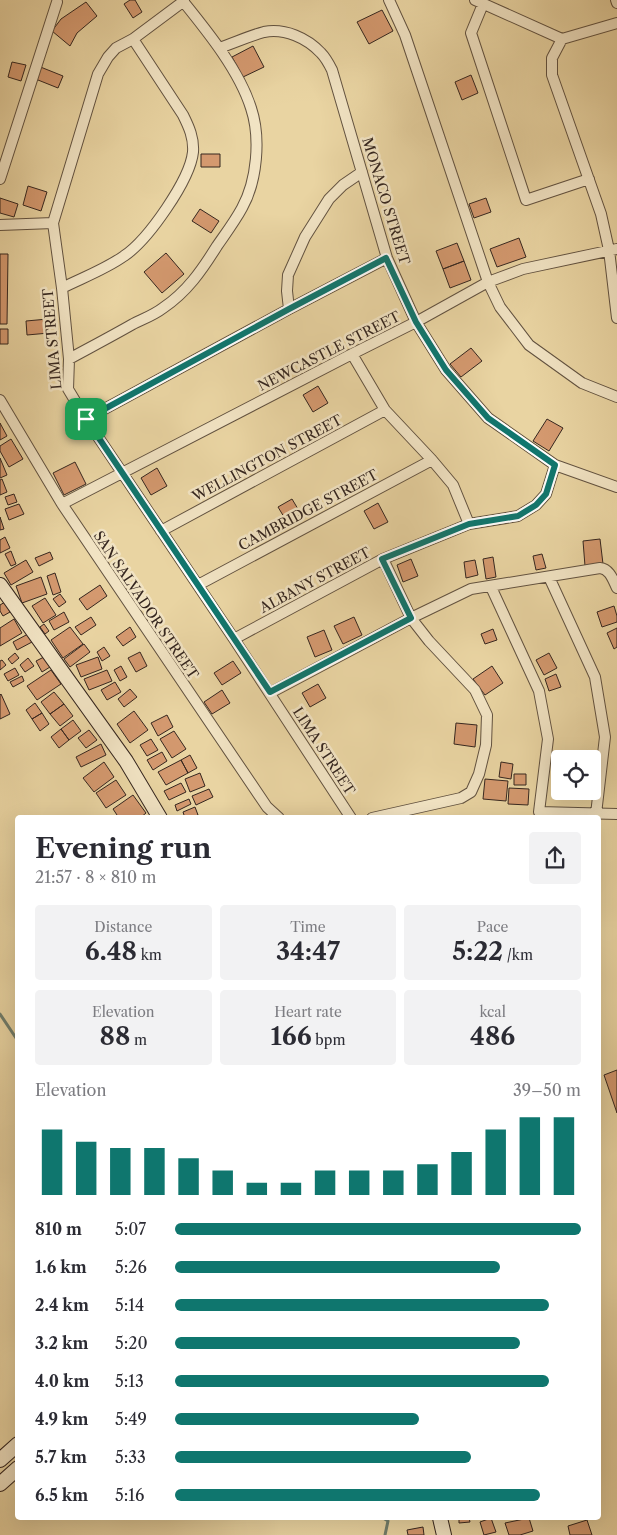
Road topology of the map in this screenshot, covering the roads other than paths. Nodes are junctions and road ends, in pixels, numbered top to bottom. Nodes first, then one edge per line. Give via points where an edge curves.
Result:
1 (389, 0) edge
2 (57, 1) edge
3 (183, 1) edge
4 (479, 2) edge
5 (617, 23) edge
6 (133, 39) junction
7 (562, 39) junction
8 (219, 48) junction
9 (362, 172) junction
10 (0, 179) edge
11 (588, 179) junction
12 (53, 223) junction
13 (0, 225) edge
14 (613, 250) edge
15 (386, 258) junction
16 (488, 282) junction
17 (62, 288) junction
18 (289, 309) junction
19 (617, 318) edge
20 (416, 322) junction
21 (352, 354) junction
22 (69, 358) junction
23 (617, 397) edge
24 (0, 400) edge
25 (385, 410) junction
26 (86, 419) junction
27 (432, 460) junction
28 (555, 465) junction
29 (122, 472) junction
30 (617, 487) edge
31 (62, 504) junction
32 (469, 524) junction
33 (161, 530) junction
34 (382, 559) junction
35 (548, 577) junction
36 (0, 585) edge
37 (198, 585) junction
38 (491, 587) junction
39 (617, 588) edge
40 (411, 618) junction
41 (234, 638) junction
42 (270, 692) junction
43 (596, 814) junction
44 (617, 814) edge
45 (158, 815) edge
46 (276, 815) edge
47 (350, 815) edge
48 (385, 815) edge
49 (15, 1447) edge
50 (0, 1460) edge
51 (15, 1471) edge
52 (0, 1484) edge
53 (440, 1520) edge
54 (444, 1535) edge

1 - 16 street via 405,34
2 - 10 street
3 - 6 street, LIMA STREET
3 - 8 street
4 - 7 street
4 - 11 street via 471,33 526,200
5 - 7 street
6 - 12 street, LIMA STREET via 116,48 98,74
6 - 17 street via 190,128 193,141 190,164 186,176 145,238 124,256
7 - 11 street via 552,58 552,74
8 - 9 street, MONACO STREET via 265,32 296,35 310,43 332,70
8 - 22 street via 252,109 256,133 254,177 243,208 184,291 163,308
9 - 15 street, MONACO STREET
9 - 18 street via 330,199 305,236 288,274
11 - 14 street
12 - 13 street
12 - 17 street, LIMA STREET
14 - 16 street, NEWCASTLE STREET via 523,269
14 - 19 street
15 - 18 street
15 - 20 street, MONACO STREET
16 - 20 street, NEWCASTLE STREET
16 - 23 street via 500,307 529,344 582,383
17 - 22 street, LIMA STREET
18 - 26 street
20 - 21 street, NEWCASTLE STREET
20 - 28 street, MONACO STREET via 446,370 488,418
21 - 25 street
21 - 29 street, NEWCASTLE STREET
22 - 26 street, LIMA STREET via 68,389
24 - 31 street, SAN SALVADOR STREET
25 - 27 street
25 - 33 street, WELLINGTON STREET
26 - 29 street, LIMA STREET
27 - 32 street via 453,485
27 - 37 street, CAMBRIDGE STREET
28 - 30 street, MONACO STREET
28 - 32 street, ALBANY STREET via 546,494 536,505 518,516
29 - 31 street, NEWCASTLE STREET
29 - 33 street, LIMA STREET
31 - 46 street, SAN SALVADOR STREET via 253,787
32 - 34 street, ALBANY STREET
33 - 37 street, LIMA STREET
34 - 40 street
34 - 41 street, ALBANY STREET
35 - 38 street
35 - 39 street via 605,568
35 - 43 street via 595,677 606,737
36 - 45 main road via 126,761
37 - 41 street, LIMA STREET
38 - 40 street via 471,590
38 - 43 street via 539,691 548,739 539,812
40 - 42 street
40 - 48 street via 474,690 487,715 486,745 471,792 461,798
41 - 42 street, LIMA STREET
42 - 47 street, LIMA STREET
43 - 44 street
49 - 50 main road
51 - 52 main road
53 - 54 main road

